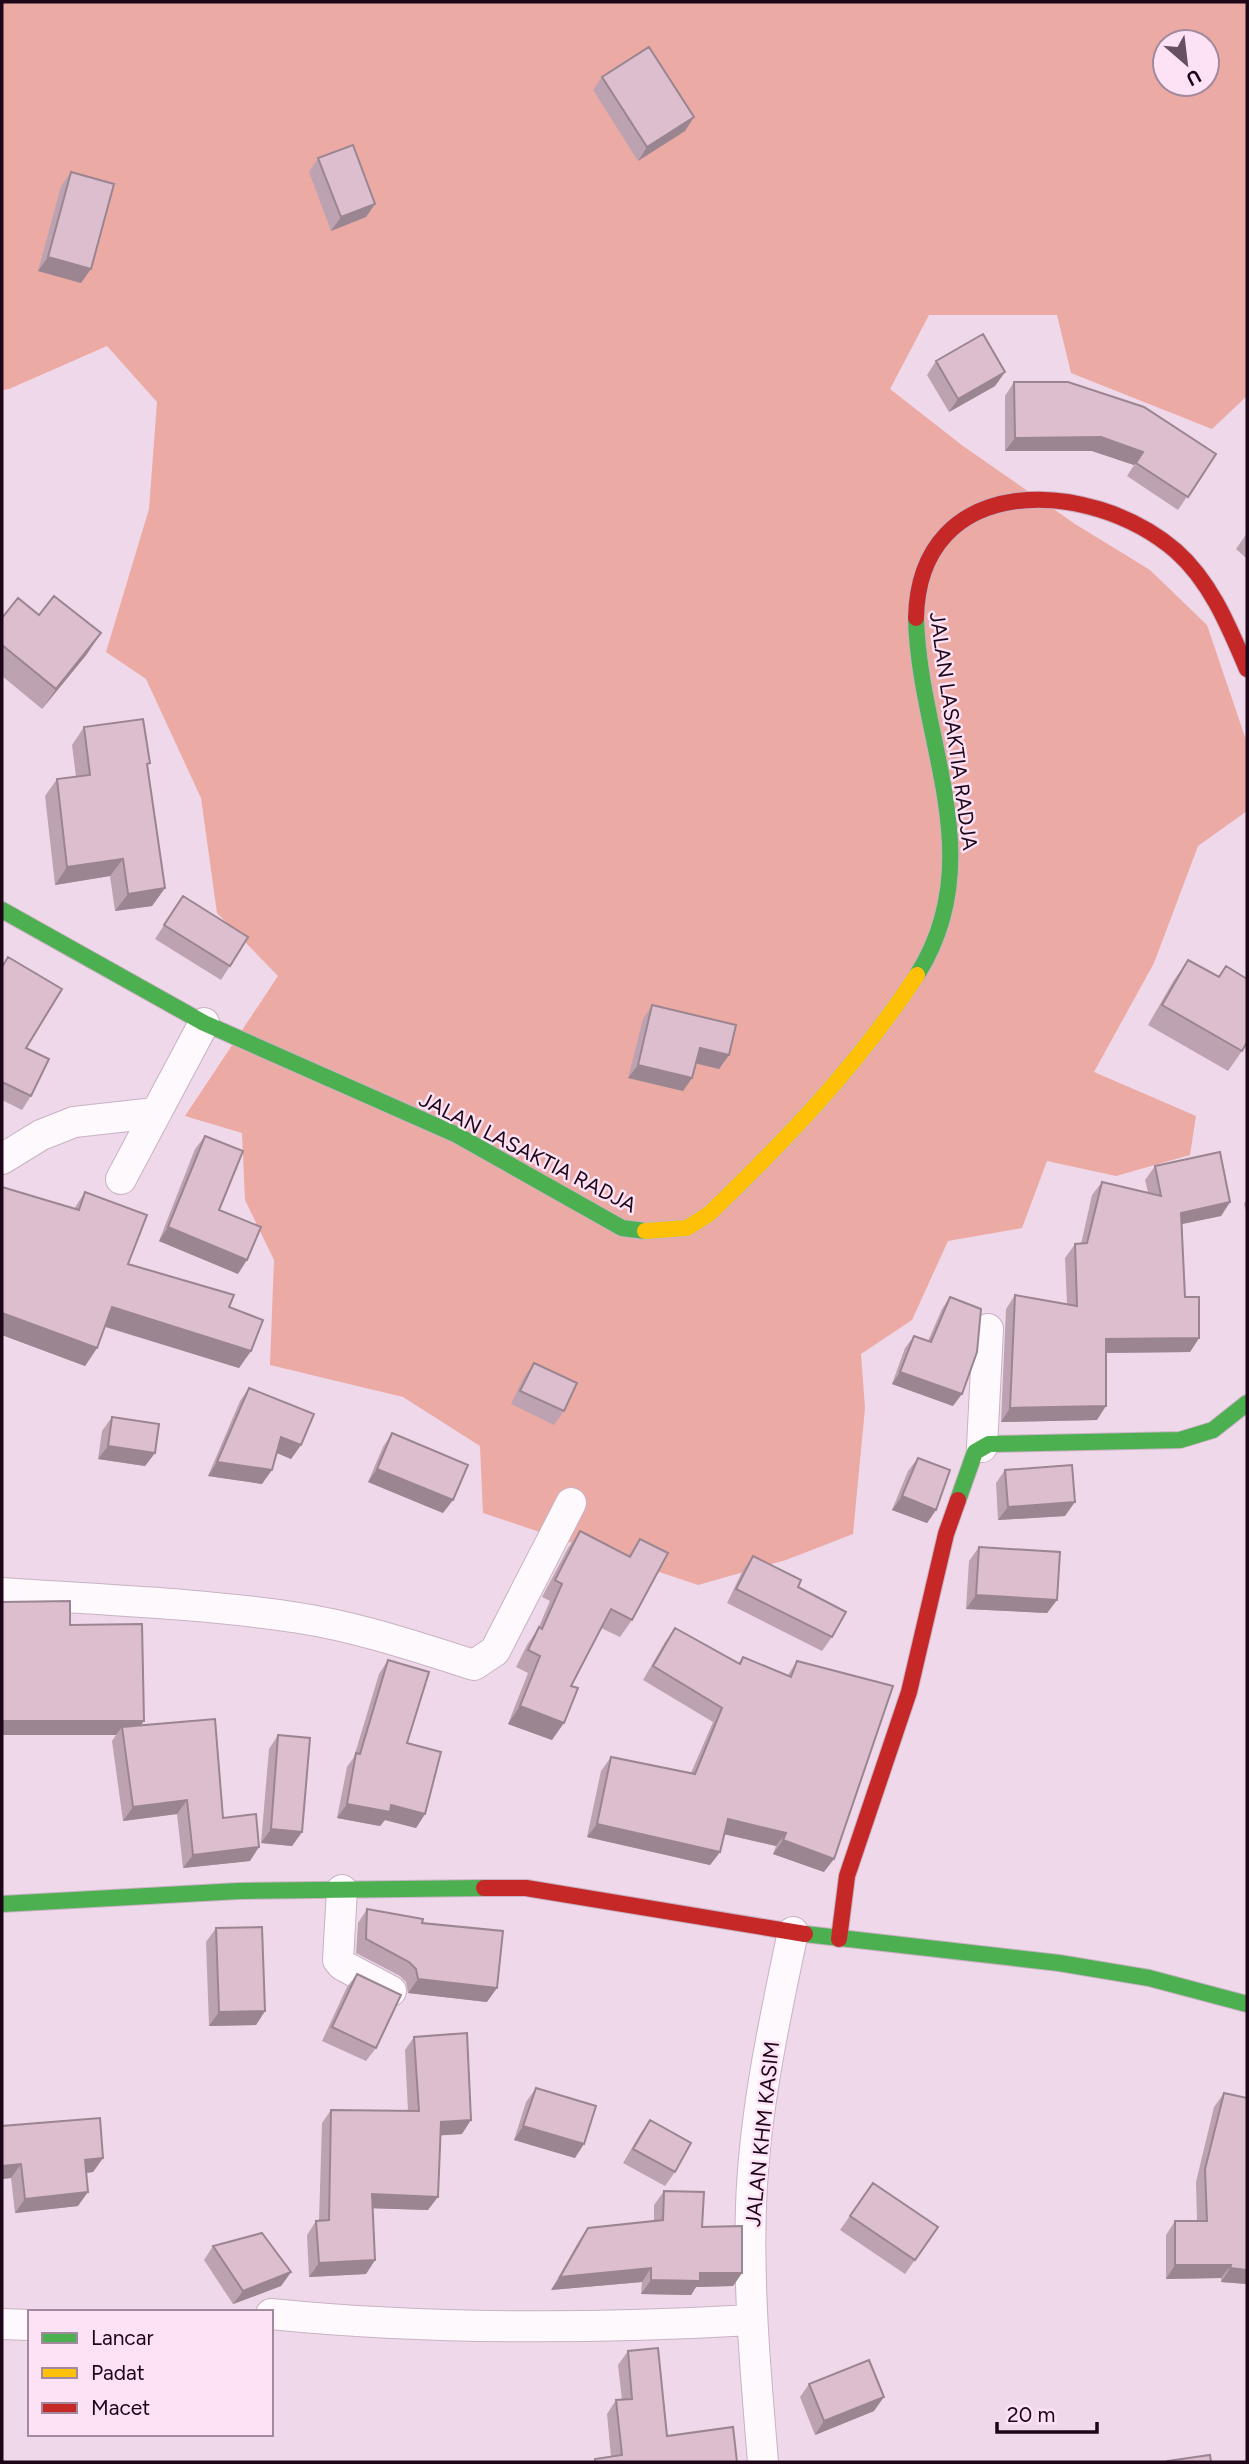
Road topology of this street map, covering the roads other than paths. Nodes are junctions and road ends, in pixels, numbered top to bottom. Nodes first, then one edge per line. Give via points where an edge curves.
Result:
1 (1247, 669) edge
2 (2, 910) edge
3 (204, 1023) junction
4 (155, 1113) junction
5 (2, 1159) edge
6 (121, 1179) dead end
7 (988, 1329) dead end
8 (1247, 1403) edge
9 (982, 1447) junction
10 (571, 1503) dead end
11 (2, 1593) edge
12 (342, 1890) junction
13 (2, 1904) edge
14 (793, 1933) junction
15 (839, 1939) junction
16 (391, 1991) edge
17 (1247, 2004) edge
18 (273, 2314) edge
19 (752, 2320) junction
20 (2, 2324) edge
21 (28, 2325) edge
22 (763, 2462) edge

1 - 3 main road, JALAN LASAKTIA RADJA via 1221,606 1204,580 1179,554 1142,528 1074,501 1028,495 1000,501 958,524 928,564 916,602 920,660 947,810 951,882 941,929 877,1037 824,1102 709,1214 687,1228 656,1232 622,1228 457,1135
2 - 3 main road, JALAN LASAKTIA RADJA
3 - 4 street
4 - 5 street via 74,1122 41,1135
4 - 6 street
7 - 9 street
8 - 9 main road via 1213,1430 1180,1440
9 - 15 main road via 975,1452 946,1534 909,1692 847,1876
10 - 11 street via 495,1651 474,1665 302,1618
12 - 13 main road
12 - 14 main road via 526,1888
12 - 16 street via 338,1960
14 - 15 main road
14 - 19 street, JALAN KHM KASIM via 770,2040 758,2129 751,2206
15 - 17 main road via 1059,1963 1149,1978
18 - 19 street via 486,2325
19 - 22 street, JALAN KHM KASIM
20 - 21 street

